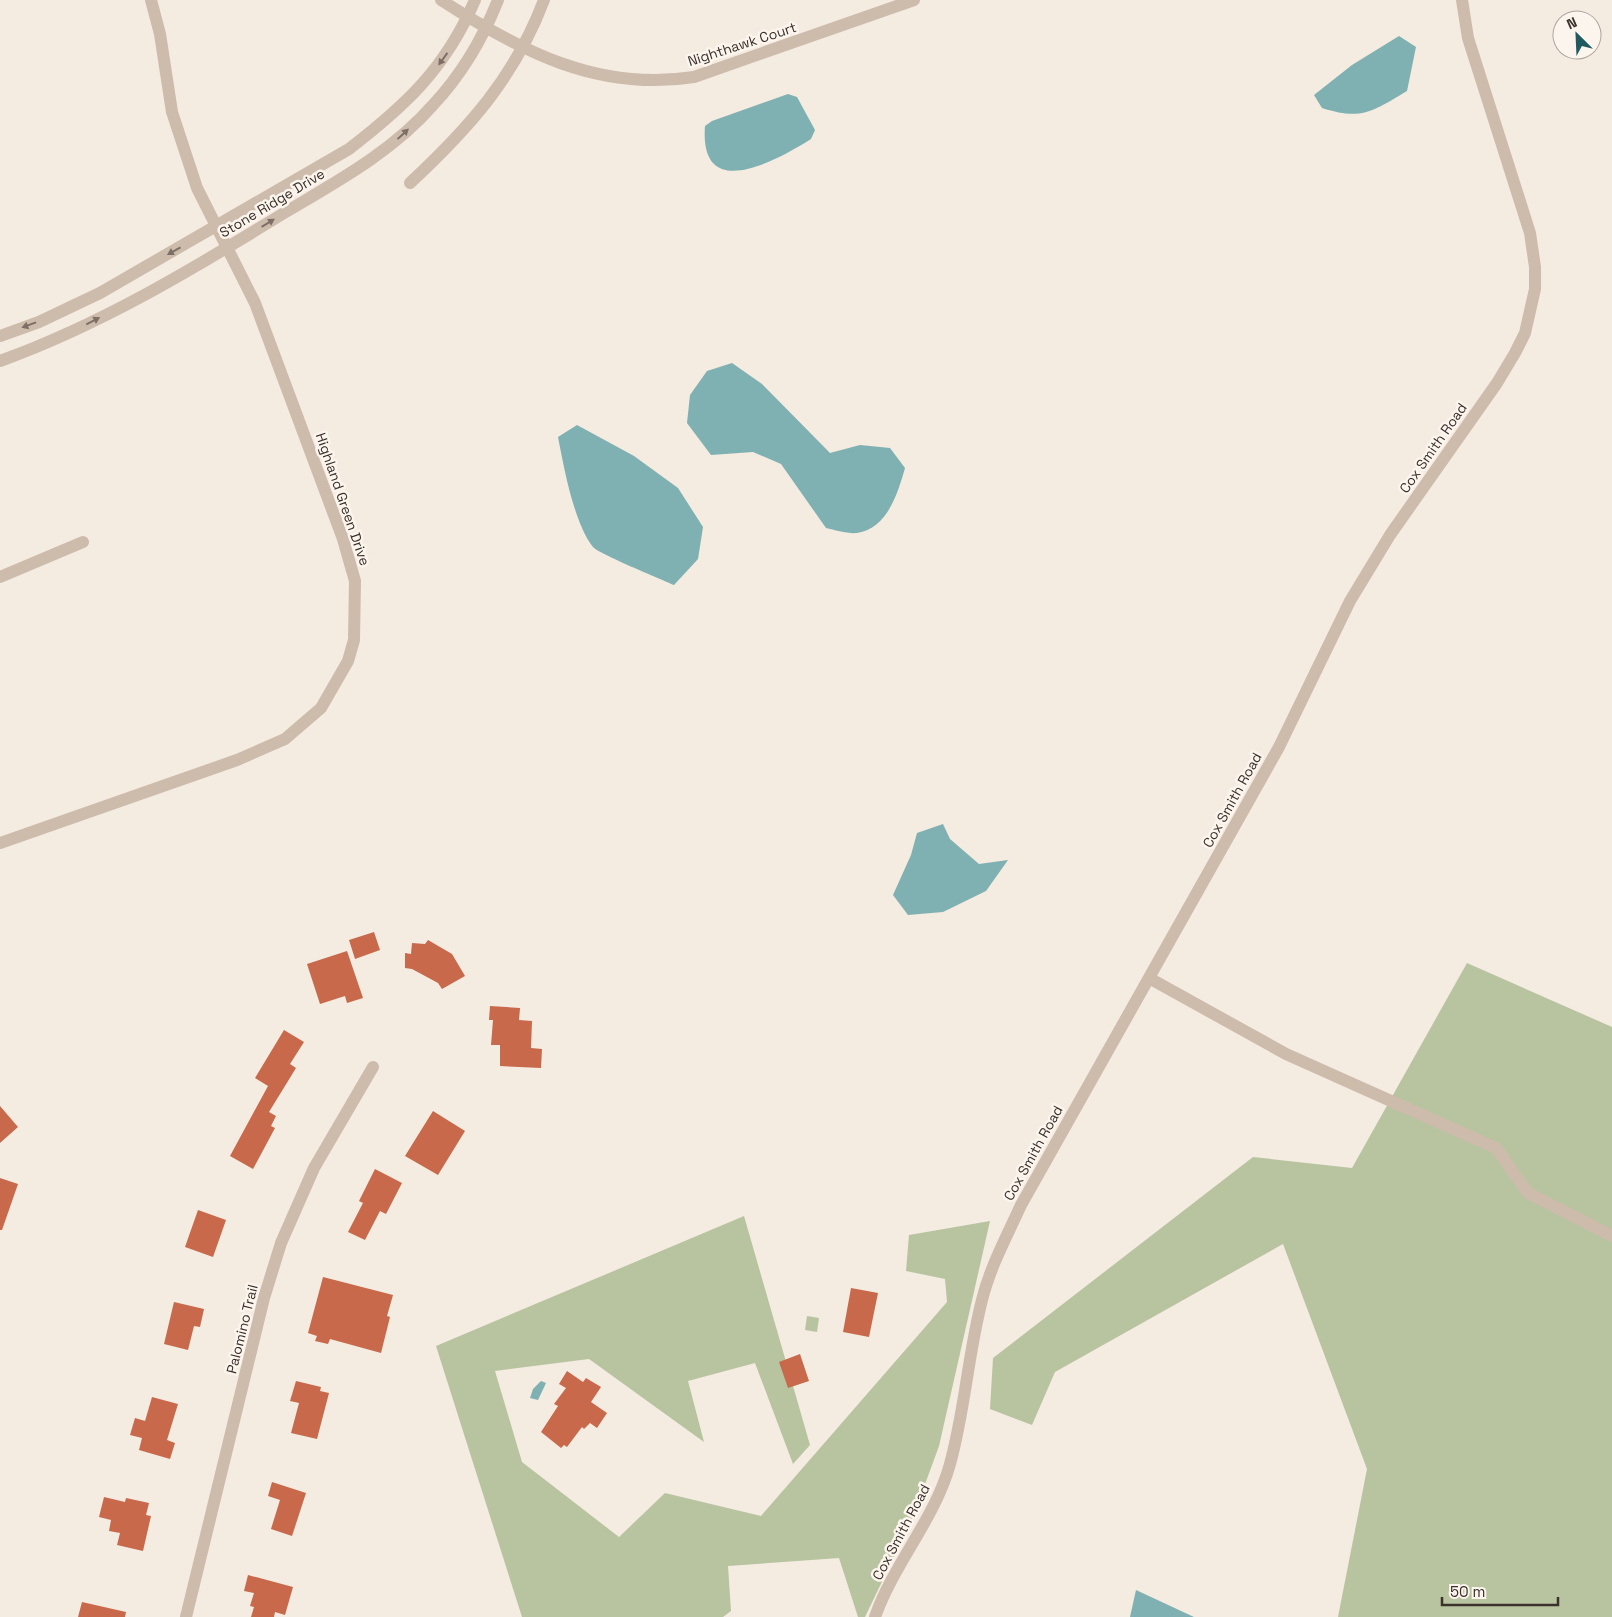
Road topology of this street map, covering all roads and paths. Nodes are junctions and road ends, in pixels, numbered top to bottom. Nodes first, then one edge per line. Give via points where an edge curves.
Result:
1 (151, 0) edge
2 (442, 0) edge
3 (474, 0) edge
4 (498, 0) edge
5 (544, 0) edge
6 (914, 0) edge
7 (1462, 0) edge
8 (468, 17) junction
9 (487, 27) junction
10 (524, 46) junction
11 (349, 149) junction
12 (362, 166) junction
13 (410, 184) dead end
14 (216, 228) junction
15 (226, 248) junction
16 (0, 336) edge
17 (0, 361) edge
18 (83, 542) dead end
19 (0, 577) edge
20 (0, 842) edge
21 (1149, 978) junction
22 (373, 1067) dead end
23 (1612, 1236) edge
24 (186, 1617) edge
25 (875, 1617) edge

1 - 14 street, Highland Green Drive via 160,34 172,112 197,188
2 - 8 street, Nighthawk Court
3 - 8 street, Stone Ridge Drive
4 - 9 street, Stone Ridge Drive
5 - 10 street
6 - 10 street, Nighthawk Court via 718,69 667,81 638,81 591,73 557,63
7 - 21 street, Cox Smith Road via 1468,38 1530,233 1535,289 1525,333 1498,383 1423,486 1350,601 1279,747
8 - 9 street, Nighthawk Court
8 -> 11 street, Stone Ridge Drive via 446,56 425,84
9 - 10 street, Nighthawk Court
12 -> 9 street, Stone Ridge Drive via 396,141 432,106 455,79
10 - 13 street via 501,85
11 - 12 street
11 - 14 street, Stone Ridge Drive
15 -> 12 street, Stone Ridge Drive
14 - 15 street, Highland Green Drive
14 -> 16 street, Stone Ridge Drive via 72,307
17 -> 15 street, Stone Ridge Drive via 78,329
15 - 20 street, Highland Green Drive via 276,356 344,539 354,581 354,640 348,662 321,708 285,739 237,760
18 - 19 street
21 - 23 street via 1286,1054 1496,1148 1528,1193
21 - 25 street, Cox Smith Road via 1021,1205 997,1256 982,1298 950,1464 929,1515 891,1581
22 - 24 street, Palomino Trail via 314,1168 281,1243 264,1298

